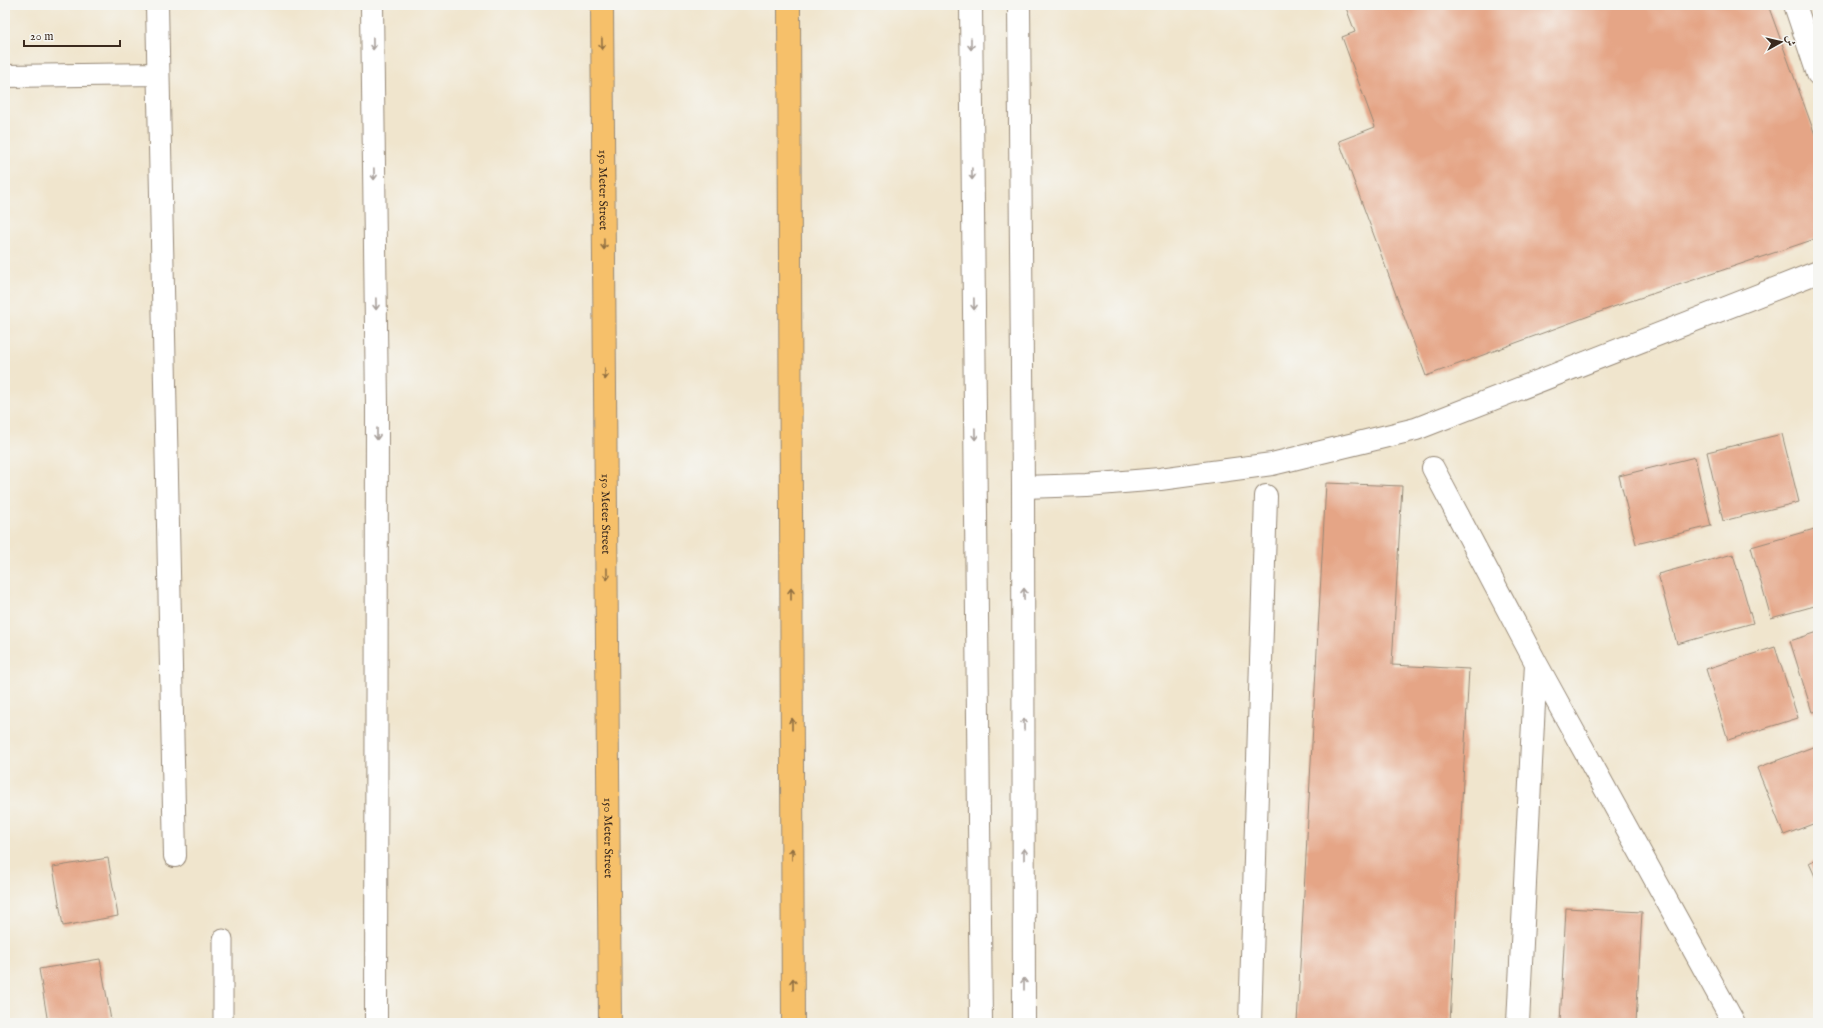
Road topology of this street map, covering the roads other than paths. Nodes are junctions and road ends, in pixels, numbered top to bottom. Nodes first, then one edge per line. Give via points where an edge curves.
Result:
1 (156, 5) edge
2 (372, 5) edge
3 (602, 5) edge
4 (789, 5) edge
5 (971, 5) edge
6 (1019, 5) edge
7 (1795, 5) edge
8 (158, 74) junction
9 (1818, 74) edge
10 (5, 76) edge
11 (1818, 272) edge
12 (1433, 468) dead end
13 (1023, 487) junction
14 (1266, 496) dead end
15 (1536, 663) junction
16 (175, 856) dead end
17 (223, 939) dead end
18 (224, 1023) edge
19 (376, 1023) edge
20 (610, 1023) edge
21 (793, 1023) edge
22 (981, 1023) edge
23 (1024, 1023) edge
24 (1250, 1023) edge
25 (1518, 1023) edge
26 (1734, 1023) edge

1 - 8 street
2 -> 19 street via 377,406
3 -> 20 highway, 150 Meter Street
21 -> 4 highway
5 -> 22 street
6 - 13 street
7 - 9 street
8 - 10 street
8 - 16 street
11 - 13 street via 1416,429 1272,464 1160,479
12 - 15 street
23 -> 13 street
14 - 24 street
15 - 25 street
15 - 26 street
17 - 18 lane

